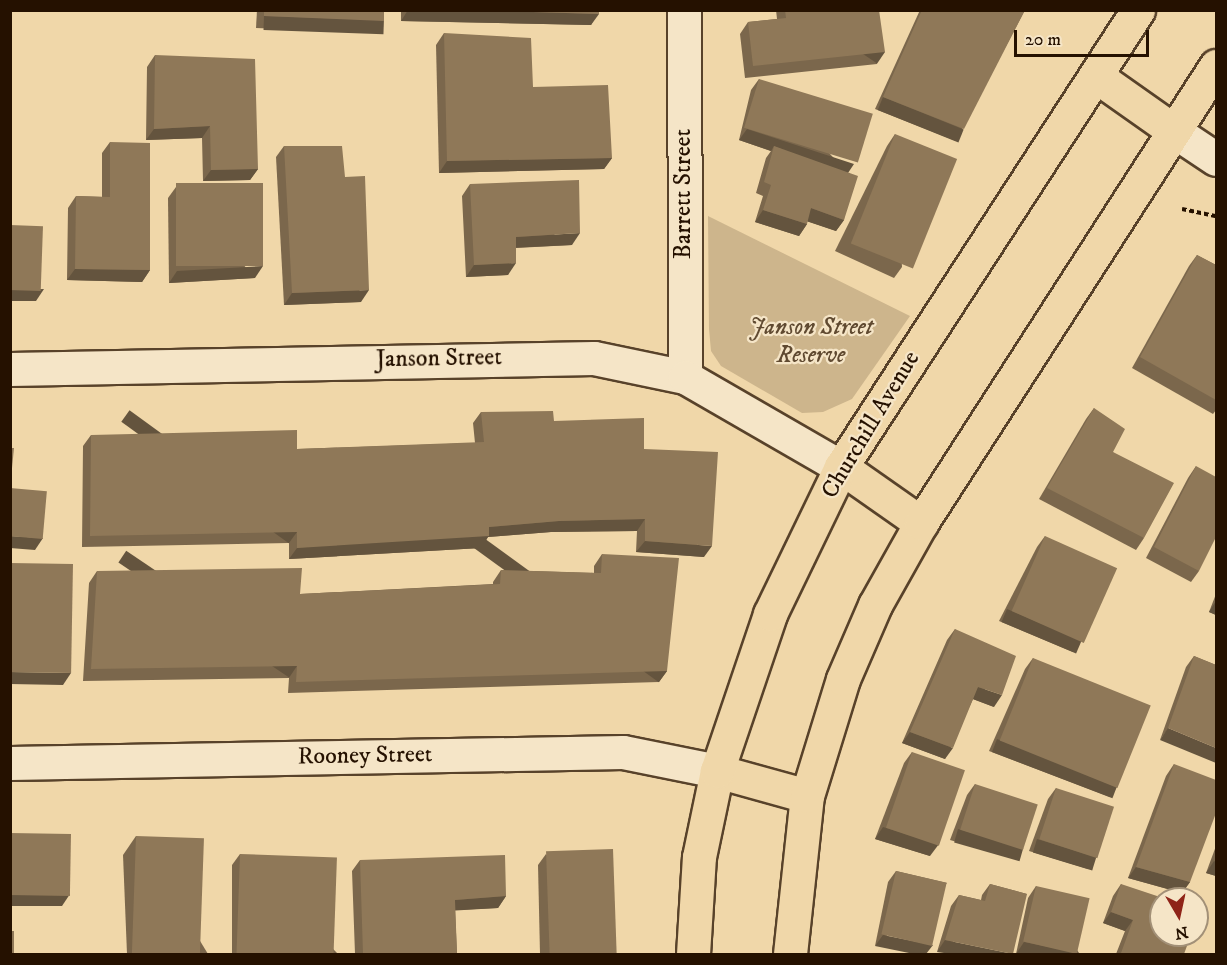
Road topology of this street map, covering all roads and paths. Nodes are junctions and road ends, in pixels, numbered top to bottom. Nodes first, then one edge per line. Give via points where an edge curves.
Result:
1 (684, 10) edge
2 (1138, 10) edge
3 (1216, 66) edge
4 (1096, 76) junction
5 (1174, 131) junction
6 (1216, 159) edge
7 (1182, 209) dead end
8 (1216, 216) edge
9 (10, 369) edge
10 (685, 377) junction
11 (841, 467) junction
12 (921, 523) junction
13 (10, 763) edge
14 (717, 771) junction
15 (807, 796) junction
16 (693, 954) edge
17 (790, 954) edge

1 - 10 street, Barrett Street
2 - 4 main road, Churchill Avenue
3 - 5 main road
4 - 5 main road
4 - 11 main road, Churchill Avenue
5 - 6 street
5 - 12 main road
7 - 8 path
9 - 10 street, Janson Street via 558,357 639,364
10 - 11 street, Janson Street
11 - 12 main road
11 - 14 main road, Churchill Avenue via 770,614
12 - 15 main road via 875,605 843,679
13 - 14 street, Rooney Street via 624,752
14 - 15 main road
14 - 16 main road, Churchill Avenue via 699,857
15 - 17 main road

